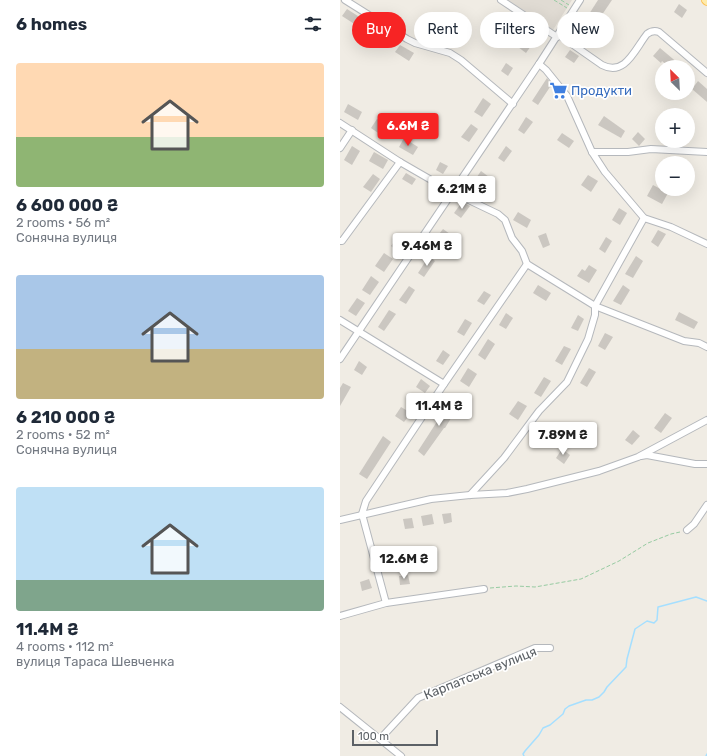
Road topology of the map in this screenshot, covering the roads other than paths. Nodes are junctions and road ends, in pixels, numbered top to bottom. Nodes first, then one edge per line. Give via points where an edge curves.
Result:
1 (345, 0) edge
2 (501, 0) edge
3 (580, 0) edge
4 (572, 12) edge
5 (557, 35) edge
6 (557, 37) edge
7 (576, 48) edge
8 (539, 64) junction
9 (707, 73) edge
10 (513, 104) junction
11 (340, 123) edge
12 (352, 130) junction
13 (340, 148) edge
14 (592, 152) junction
15 (707, 152) edge
16 (400, 162) junction
17 (452, 192) junction
18 (644, 218) junction
19 (340, 241) edge
20 (707, 244) edge
21 (527, 264) junction
22 (595, 306) junction
23 (340, 320) edge
24 (359, 332) junction
25 (707, 347) edge
26 (340, 359) edge
27 (444, 384) junction
28 (707, 420) edge
29 (638, 457) junction
30 (707, 464) edge
31 (470, 495) junction
32 (707, 505) edge
33 (362, 514) junction
34 (340, 520) edge
35 (687, 530) road end
36 (484, 589) road end
37 (386, 603) junction
38 (340, 616) edge
39 (550, 648) dead end
40 (340, 707) edge
41 (380, 739) junction
42 (401, 756) edge

1 - 10 street via 411,41 450,53
2 - 5 street
3 - 4 street
6 - 8 street
7 - 9 street via 602,65 616,69 624,64 647,34 656,31
8 - 10 street
8 - 14 street via 567,96
10 - 17 street
11 - 12 street
12 - 13 street
12 - 16 street
14 - 15 street via 651,149
14 - 18 street via 605,172
16 - 17 street
16 - 19 street
17 - 21 street via 498,214 505,220
17 - 24 street
18 - 20 street
18 - 22 street
21 - 22 street
21 - 27 street
22 - 25 street via 684,341
22 - 31 street via 595,316 588,339 567,382 539,411 504,458
23 - 24 street
24 - 26 street
24 - 27 street
27 - 33 street via 366,501
28 - 29 street
29 - 30 street via 647,455
29 - 31 street via 599,471 526,489
31 - 33 street via 431,499
32 - 35 street
33 - 34 street
33 - 37 street
36 - 37 street
37 - 38 street
39 - 41 street, Карпатська вулиця via 535,648 418,698
40 - 41 street
41 - 42 street

